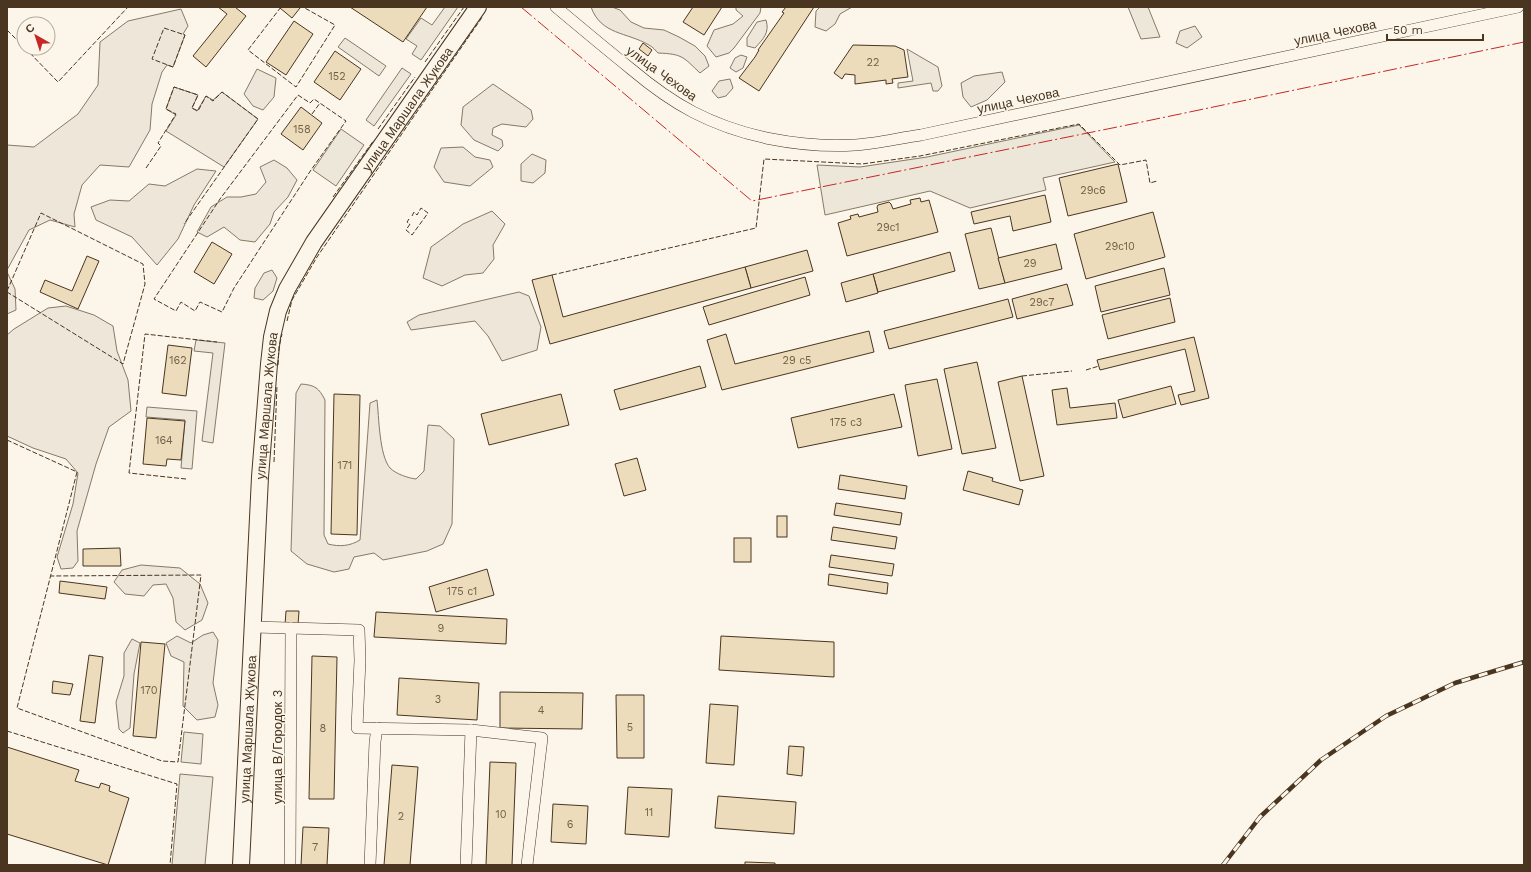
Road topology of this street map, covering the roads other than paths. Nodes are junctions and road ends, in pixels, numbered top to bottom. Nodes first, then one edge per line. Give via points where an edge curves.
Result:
1 (478, 7) edge
2 (556, 7) edge
3 (1518, 7) edge
4 (253, 627) junction
5 (291, 628) junction
6 (377, 728) junction
7 (471, 730) junction
8 (241, 865) edge
9 (290, 865) edge
10 (370, 865) edge
11 (466, 865) edge
12 (527, 865) edge

1 - 4 main road, улица Маршала Жукова via 314,242 282,300 272,337 269,364 260,477
2 - 3 street, улица Чехова via 654,87 692,112 735,129 762,136 801,144 836,146 921,135
4 - 5 street
4 - 8 main road, улица Маршала Жукова
5 - 6 street via 359,630 357,728
5 - 9 street, улица В/Городок 3
6 - 7 street
6 - 10 street
7 - 11 street
7 - 12 street via 542,738

